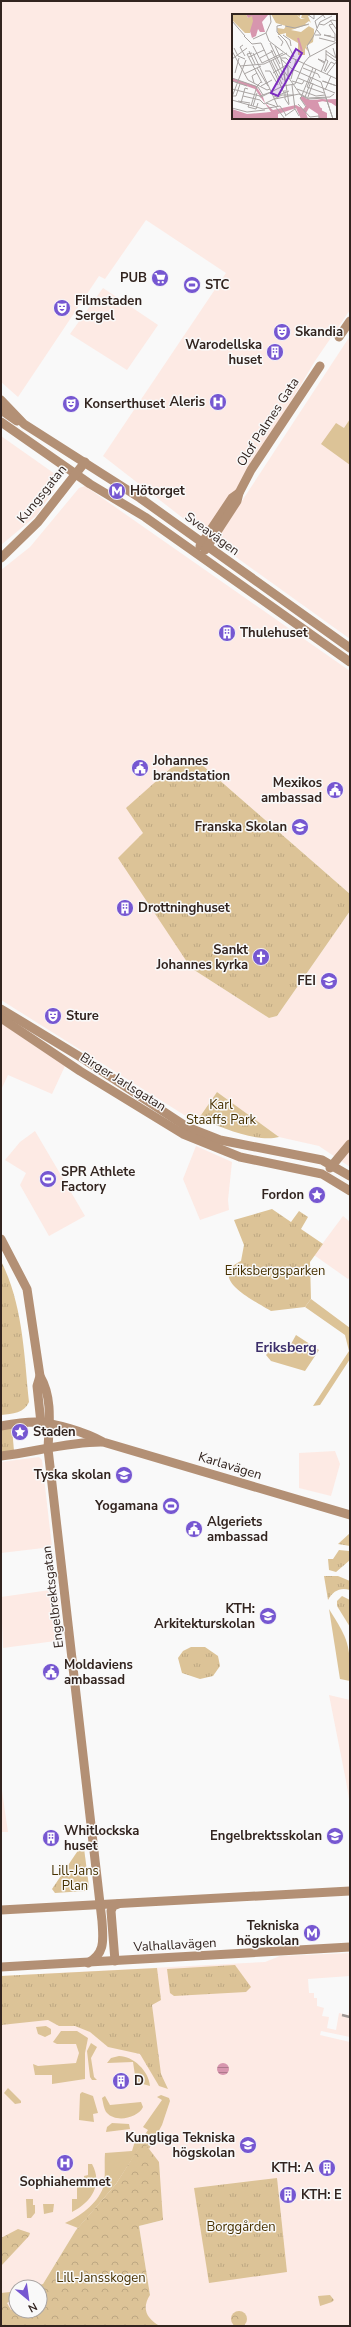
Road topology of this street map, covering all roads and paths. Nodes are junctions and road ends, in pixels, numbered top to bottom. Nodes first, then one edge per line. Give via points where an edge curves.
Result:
1 (350, 321) edge
2 (339, 338) dead end
3 (320, 366) dead end
4 (1, 400) edge
5 (1, 410) edge
6 (1, 422) edge
7 (24, 424) junction
8 (85, 462) junction
9 (75, 474) junction
10 (205, 544) junction
11 (198, 554) junction
12 (1, 558) edge
13 (350, 648) edge
14 (350, 662) edge
15 (1, 1009) edge
16 (1, 1018) edge
17 (350, 1144) edge
18 (307, 1157) junction
19 (334, 1166) junction
20 (308, 1170) junction
21 (322, 1174) junction
22 (350, 1176) edge
23 (350, 1191) edge
24 (1, 1239) edge
25 (45, 1424) junction
26 (1, 1426) edge
27 (103, 1442) junction
28 (48, 1449) junction
29 (1, 1456) edge
30 (350, 1514) edge
31 (350, 1891) edge
32 (100, 1904) junction
33 (118, 1904) junction
34 (1, 1910) edge
35 (350, 1947) edge
36 (115, 1961) junction
37 (88, 1963) junction
38 (1, 1967) edge

1 - 2 street
3 - 10 street, Olof Palmes Gata via 251,470 237,501
4 - 7 street, Sveavägen
5 - 7 street
6 - 9 street, Sveavägen
7 - 8 street, Sveavägen
8 - 9 street, Kungsgatan
8 - 10 street, Sveavägen
9 - 11 street, Sveavägen via 145,517
9 - 12 street, Kungsgatan via 38,522
10 - 11 street, Olof Palmes Gata
10 - 13 street, Sveavägen
11 - 14 street, Sveavägen
15 - 18 street, Birger Jarlsgatan via 187,1127 220,1140
16 - 20 street, Birger Jarlsgatan via 80,1071 183,1134 240,1156
17 - 19 street
18 - 19 street, Birger Jarlsgatan
18 - 20 street
19 - 21 street
19 - 22 street, Birger Jarlsgatan
20 - 21 street, Birger Jarlsgatan
21 - 23 street, Birger Jarlsgatan
24 - 25 street, Engelbrektsgatan via 26,1289 40,1376 36,1386
25 - 26 street, Karlavägen via 34,1422
25 - 27 street, Karlavägen via 83,1433
25 - 28 street, Engelbrektsgatan
27 - 28 street, Karlavägen via 78,1442 56,1445
27 - 30 street, Karlavägen
28 - 29 street, Karlavägen
28 - 32 street, Engelbrektsgatan
31 - 33 street
32 - 33 street
32 - 34 street
32 - 37 street via 103,1948 97,1957
33 - 36 street via 113,1906 111,1911
35 - 36 street, Valhallavägen
36 - 37 street, Valhallavägen
37 - 38 street, Valhallavägen

